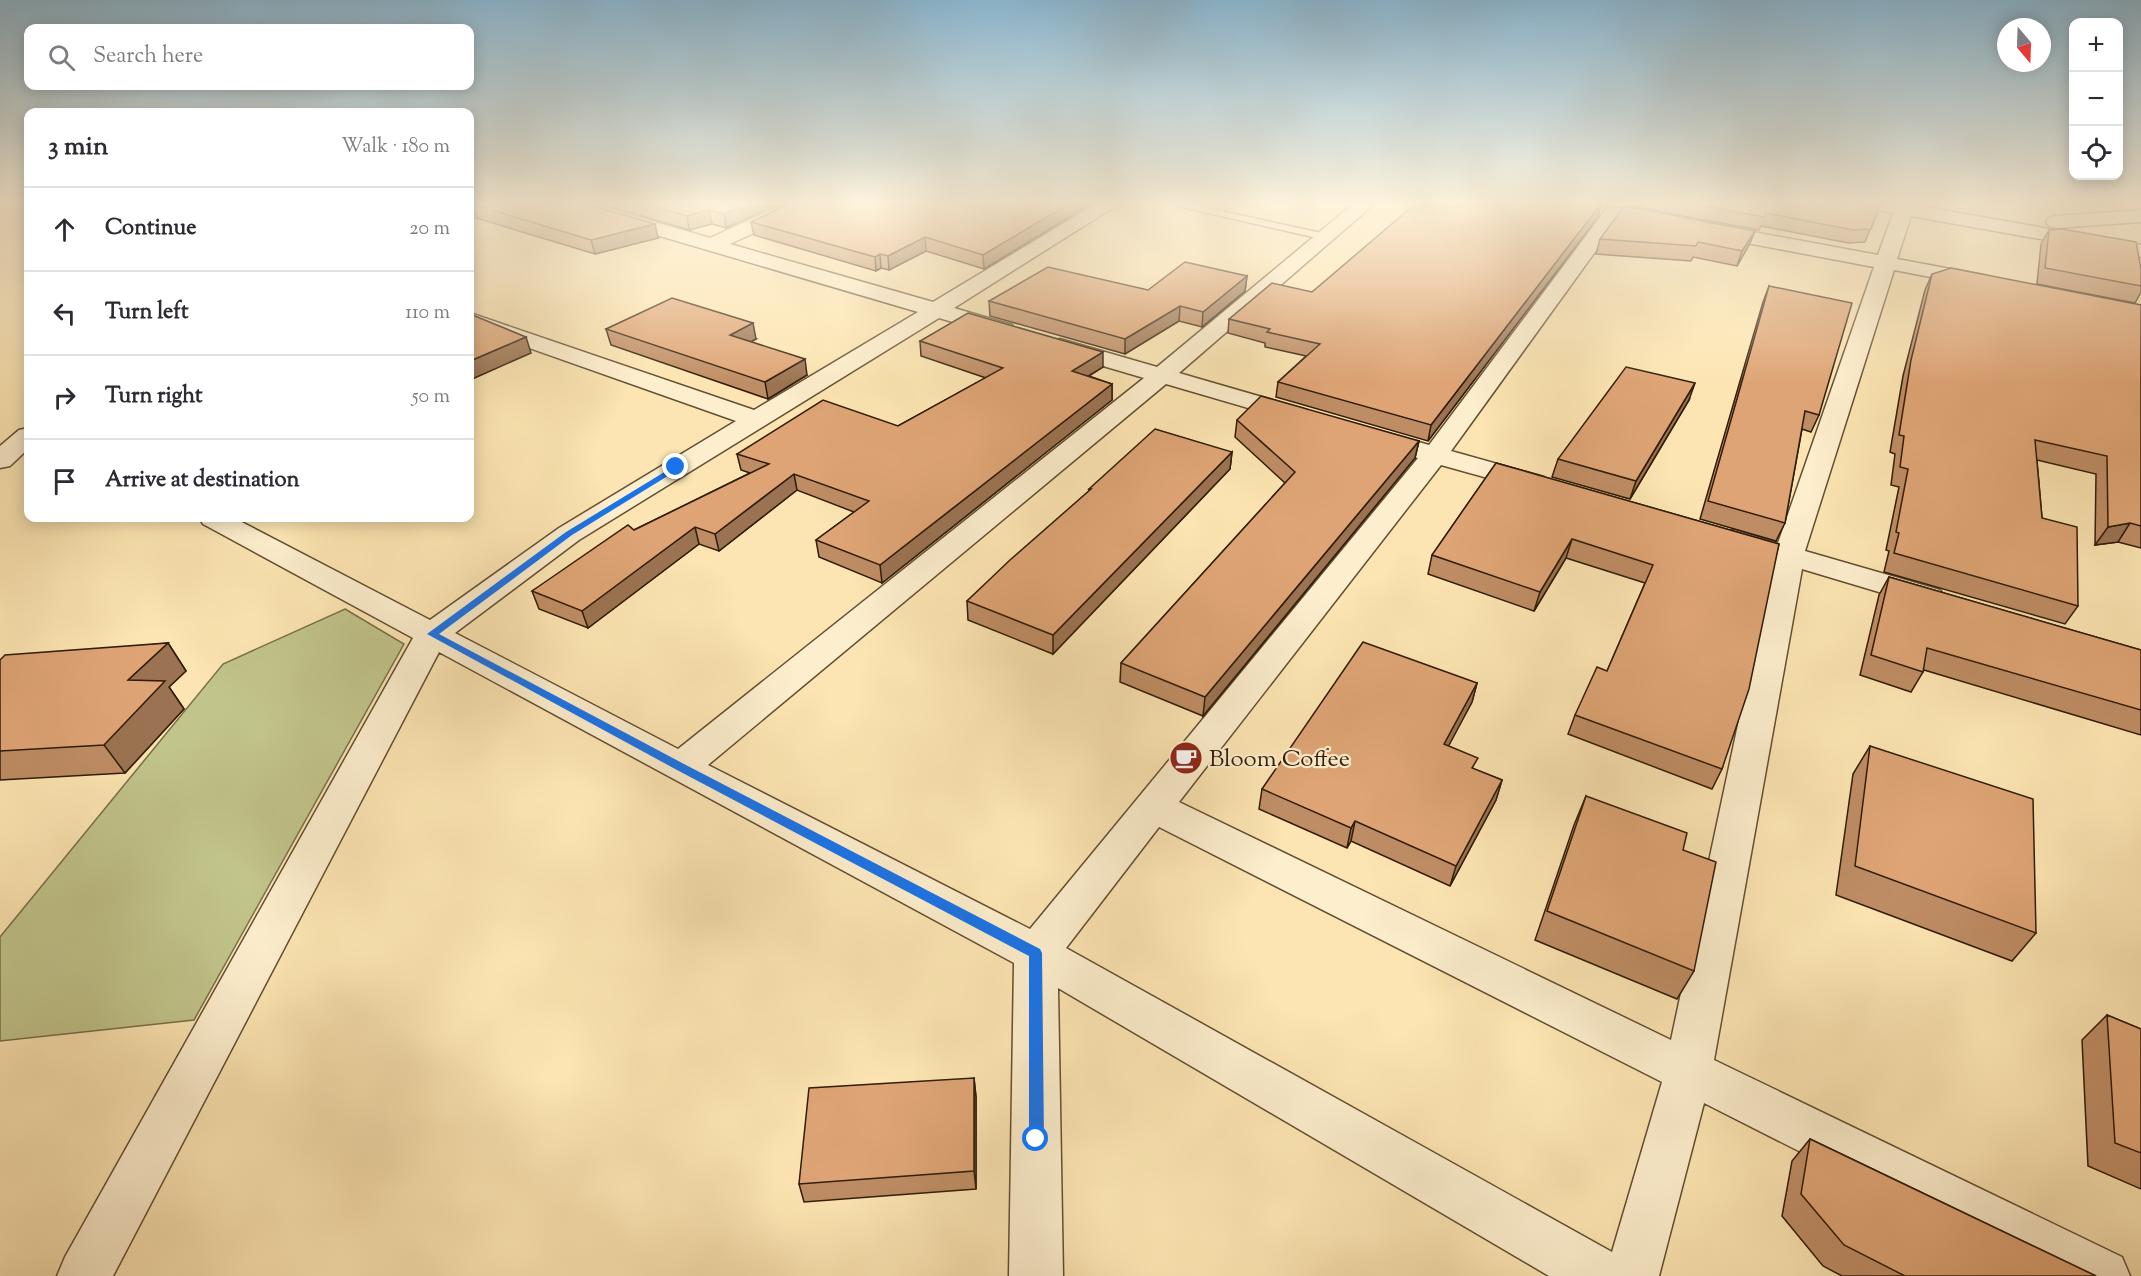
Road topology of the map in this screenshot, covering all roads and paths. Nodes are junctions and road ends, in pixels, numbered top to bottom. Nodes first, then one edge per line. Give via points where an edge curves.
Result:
1 (778, 265) edge
2 (1012, 265) edge
3 (1293, 265) edge
4 (1568, 265) edge
5 (1885, 265) edge
6 (1899, 265) edge
7 (2003, 285) edge
8 (937, 311) junction
9 (474, 321) edge
10 (1162, 375) junction
11 (755, 419) junction
12 (1321, 422) edge
13 (1355, 432) edge
14 (24, 439) edge
15 (1435, 455) junction
16 (0, 460) edge
17 (1560, 490) edge
18 (221, 522) edge
19 (1709, 532) edge
20 (1789, 555) junction
21 (1948, 602) edge
22 (432, 634) junction
23 (681, 767) junction
24 (1153, 807) junction
25 (1036, 953) junction
26 (1688, 1073) junction
27 (84, 1276) edge
28 (1036, 1276) edge
29 (1601, 1276) edge
30 (1632, 1276) edge
31 (2103, 1276) edge

1 - 8 street
2 - 8 street
3 - 10 street
4 - 15 street
5 - 20 street
6 - 7 street
8 - 10 street
8 - 11 street
9 - 11 street
10 - 12 street
10 - 23 street
11 - 22 street via 569,534
13 - 15 street
14 - 16 street
15 - 17 street
15 - 24 street
18 - 22 street
19 - 20 street
20 - 21 street
20 - 26 street
22 - 23 street
22 - 27 street
23 - 25 street
24 - 25 street
24 - 26 street
25 - 28 street
25 - 29 street
26 - 30 street
26 - 31 street

